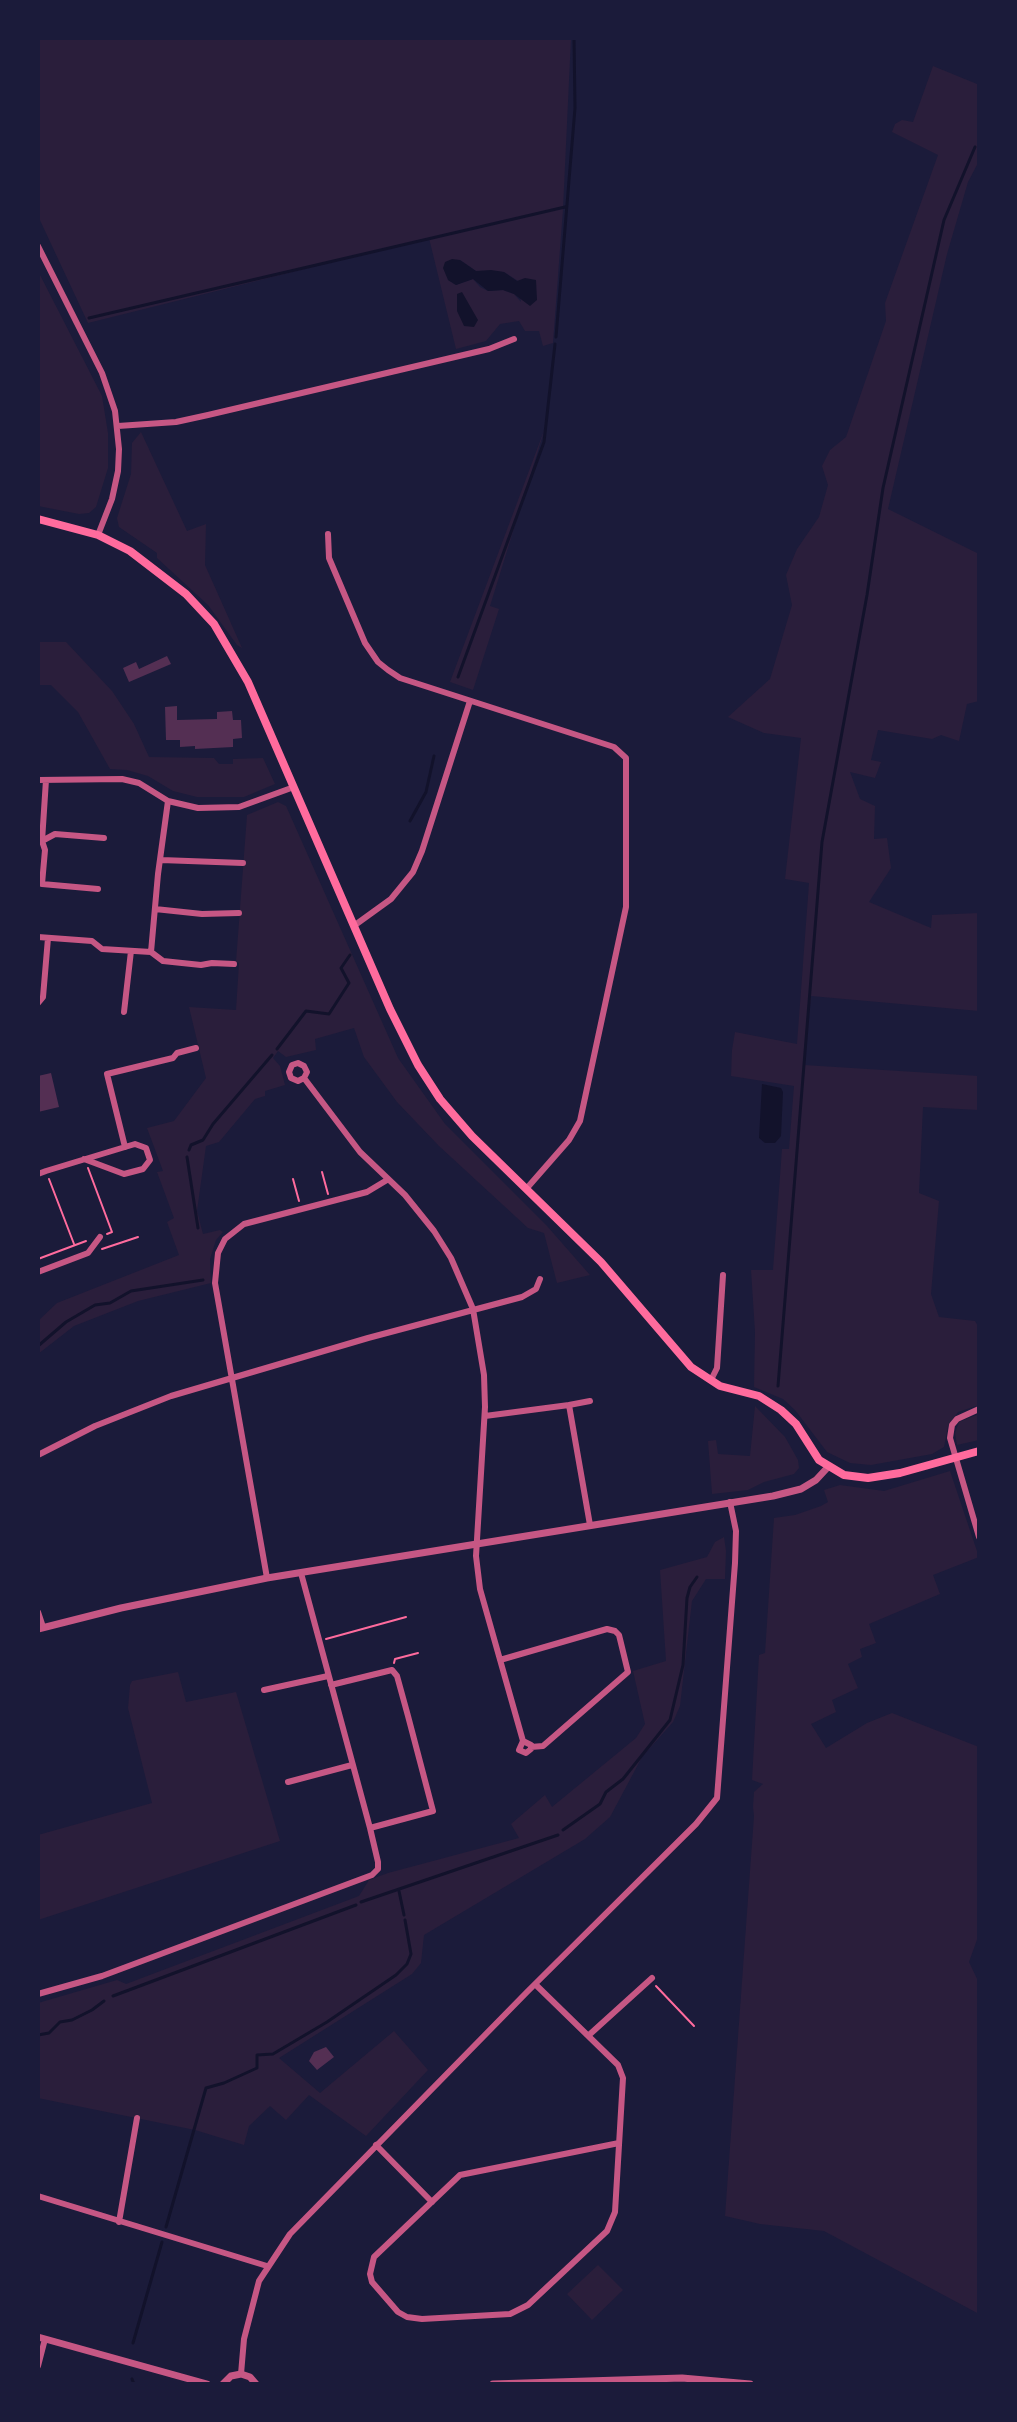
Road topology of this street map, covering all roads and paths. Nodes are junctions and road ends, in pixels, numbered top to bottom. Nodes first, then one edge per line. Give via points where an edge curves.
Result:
1 (38, 246) edge
2 (514, 339) dead end
3 (118, 426) junction
4 (38, 519) edge
5 (328, 534) dead end
6 (98, 535) junction
7 (470, 701) junction
8 (42, 780) edge
9 (294, 787) junction
10 (168, 801) junction
11 (104, 838) dead end
12 (40, 841) edge
13 (161, 860) junction
14 (243, 863) dead end
15 (40, 886) edge
16 (98, 889) dead end
17 (155, 909) junction
18 (239, 913) dead end
19 (355, 925) junction
20 (38, 937) edge
21 (48, 938) junction
22 (131, 951) junction
23 (151, 952) junction
24 (234, 964) dead end
25 (38, 1003) edge
26 (124, 1012) dead end
27 (196, 1048) dead end
28 (304, 1078) dead end
29 (125, 1147) junction
30 (84, 1159) junction
31 (46, 1171) junction
32 (322, 1172) dead end
33 (38, 1174) edge
34 (293, 1179) dead end
35 (387, 1180) junction
36 (527, 1188) junction
37 (330, 1202) junction
38 (301, 1209) junction
39 (100, 1237) junction
40 (138, 1237) dead end
41 (74, 1245) junction
42 (88, 1253) junction
43 (38, 1259) edge
44 (38, 1272) edge
45 (723, 1275) dead end
46 (540, 1279) dead end
47 (473, 1309) junction
48 (231, 1378) junction
49 (711, 1380) junction
50 (590, 1401) dead end
51 (569, 1405) junction
52 (979, 1409) edge
53 (485, 1416) junction
54 (979, 1451) edge
55 (38, 1455) edge
56 (955, 1458) junction
57 (828, 1467) junction
58 (730, 1502) junction
59 (590, 1525) junction
60 (979, 1537) edge
61 (475, 1544) junction
62 (301, 1573) junction
63 (267, 1578) junction
64 (38, 1612) edge
65 (406, 1617) dead end
66 (40, 1628) edge
67 (319, 1641) junction
68 (418, 1653) dead end
69 (500, 1660) junction
70 (392, 1670) junction
71 (328, 1676) junction
72 (331, 1685) junction
73 (264, 1690) dead end
74 (352, 1765) junction
75 (288, 1782) dead end
76 (370, 1828) junction
77 (651, 1979) joint
78 (535, 1984) junction
79 (38, 1994) edge
80 (694, 2026) dead end
81 (589, 2035) junction
82 (137, 2118) dead end
83 (619, 2143) junction
84 (376, 2145) junction
85 (38, 2196) edge
86 (432, 2202) junction
87 (119, 2222) junction
88 (267, 2266) junction
89 (42, 2338) edge
90 (38, 2366) edge
91 (241, 2374) junction
92 (534, 2383) edge
93 (207, 2384) edge
94 (223, 2384) edge
95 (256, 2384) edge
96 (493, 2384) edge
97 (750, 2384) edge

1 - 3 street via 102,373
2 - 3 street via 208,415
3 - 6 street via 118,471
4 - 6 main road
5 - 7 street via 329,558 378,662 400,678
6 - 9 main road via 157,569 214,624 240,664
7 - 19 street via 413,872 391,899
7 - 36 street via 617,749 628,767 626,907 580,1121
8 - 10 street via 122,779
8 - 12 street
9 - 10 street via 239,807 198,808
9 - 19 main road
10 - 13 street
11 - 12 street via 55,834
12 - 15 street via 45,850
13 - 14 street
13 - 17 street
15 - 16 street
17 - 18 street
17 - 23 street
19 - 36 main road via 390,1009 440,1099
20 - 21 street
21 - 22 street
21 - 25 street via 43,997
22 - 23 street
22 - 26 street
23 - 24 street via 163,961
27 - 29 street via 107,1074
28 - 35 street
29 - 30 street
29 - 30 street via 146,1148 148,1165 124,1174
30 - 31 street
30 - 39 path via 112,1232
31 - 33 street
31 - 41 path
32 - 37 path
34 - 38 path
35 - 37 street
35 - 47 street via 434,1231
36 - 49 main road via 601,1262 681,1357
37 - 38 street
38 - 48 street via 244,1224 221,1246 215,1283
39 - 41 path
39 - 42 street
40 - 42 path
41 - 43 path
42 - 44 street
45 - 49 street via 717,1368
46 - 47 street via 536,1289 522,1297
47 - 48 street
47 - 53 street
48 - 55 street via 119,1416
48 - 63 street
49 - 57 main road via 759,1396 781,1410
50 - 51 street
51 - 53 street
51 - 59 street
52 - 56 street via 952,1425
53 - 61 street
54 - 56 main road
56 - 57 main road via 868,1478
56 - 60 street
57 - 58 street via 801,1489
58 - 59 street
58 - 78 street via 735,1563 717,1798
59 - 61 street
61 - 62 street
61 - 69 street via 480,1589
62 - 63 street
62 - 67 street
63 - 66 street
64 - 66 street
65 - 67 path
67 - 71 street
68 - 70 path via 395,1659
69 - 69 street via 607,1629 619,1635 628,1672 543,1746 531,1747 528,1753 519,1748 523,1741
70 - 72 street
70 - 76 street via 433,1811
71 - 72 street
71 - 73 street
72 - 74 street
74 - 75 street
74 - 76 street
76 - 79 street via 378,1862 372,1875 113,1972
77 - 80 path
77 - 81 street
78 - 81 street
78 - 84 street
81 - 83 street via 618,2065 623,2078
82 - 87 street
83 - 86 street via 464,2173
83 - 86 street via 615,2212 607,2231 528,2305 510,2314 407,2317 376,2288 370,2274 374,2257
84 - 86 street
84 - 88 street via 290,2234
85 - 87 street
87 - 88 street
88 - 91 street via 249,2317
89 - 90 street
89 - 93 street
91 - 94 street
91 - 95 street
92 - 96 street
92 - 97 street via 682,2378

